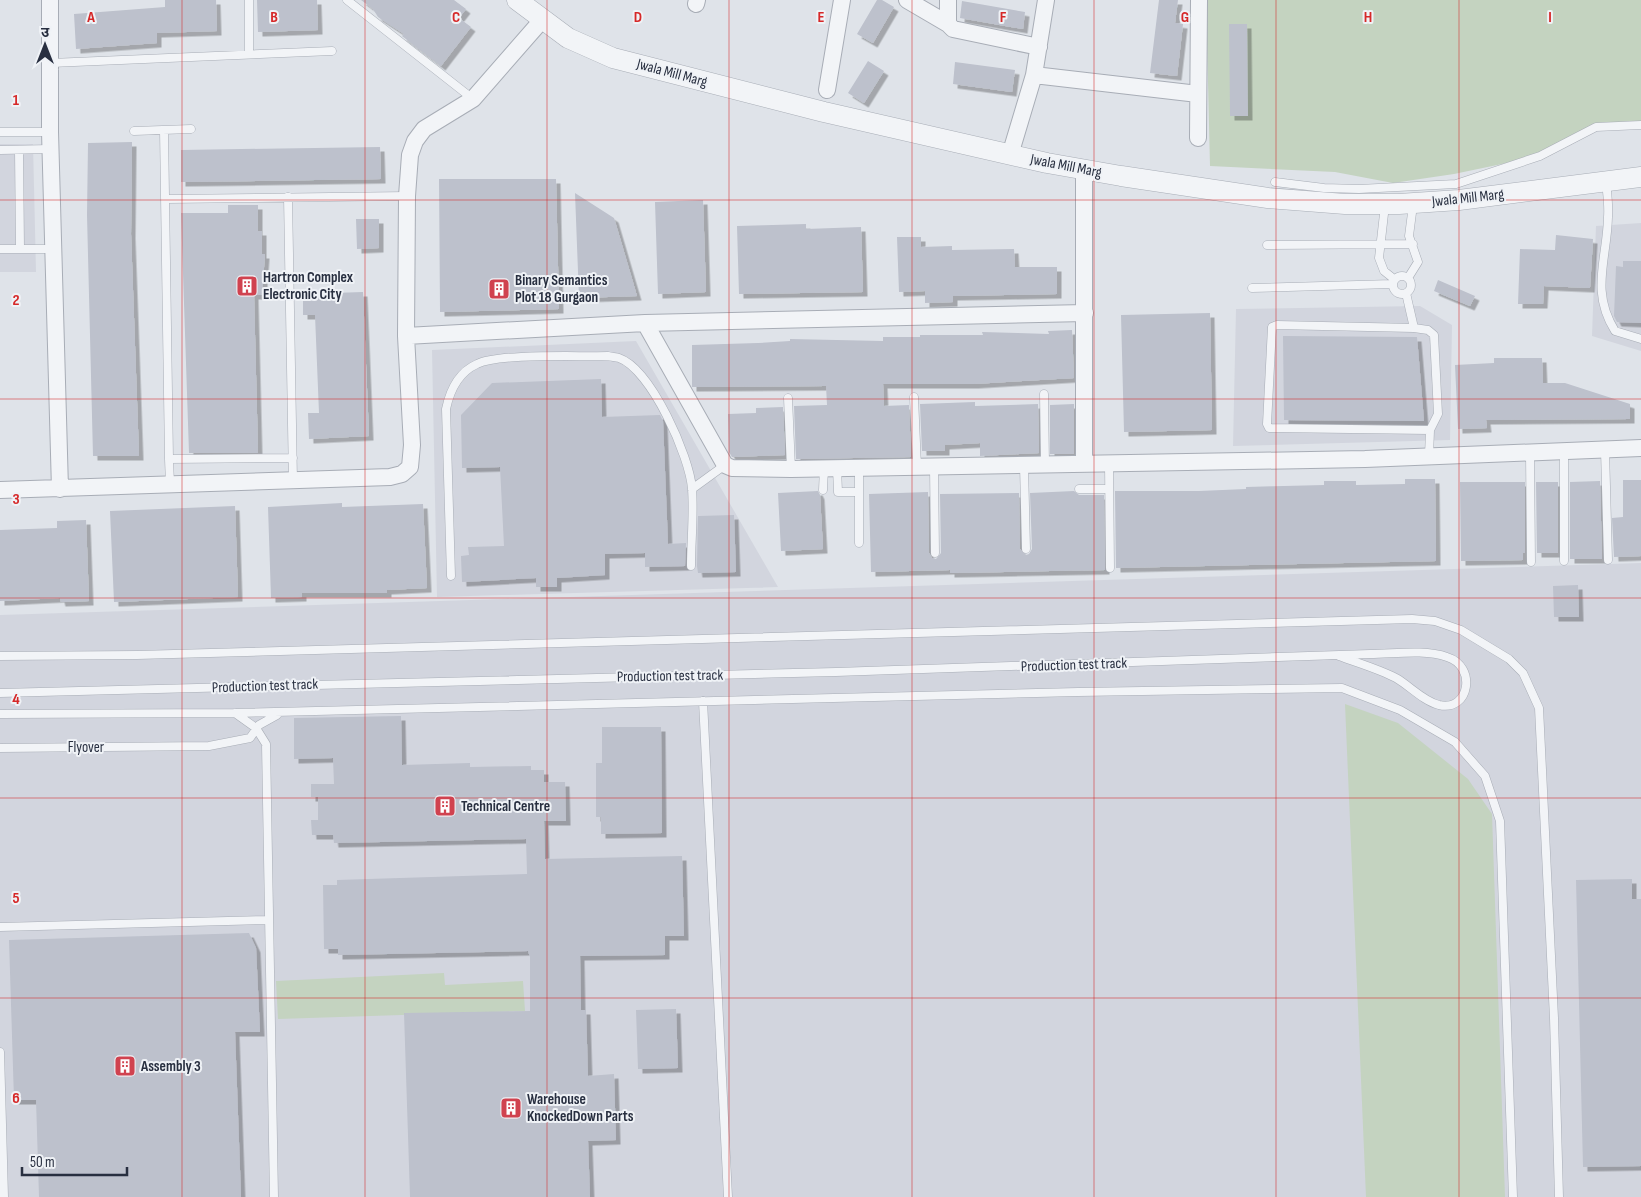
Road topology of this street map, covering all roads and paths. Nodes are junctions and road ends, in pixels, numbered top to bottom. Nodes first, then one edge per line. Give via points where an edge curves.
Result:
1 (50, 0) edge
2 (249, 0) edge
3 (347, 0) edge
4 (517, 0) edge
5 (842, 0) edge
6 (908, 0) edge
7 (948, 0) edge
8 (1046, 0) edge
9 (1198, 0) edge
10 (542, 20) junction
11 (948, 24) junction
12 (1039, 47) junction
13 (332, 51) dead end
14 (249, 54) junction
15 (51, 63) junction
16 (1034, 75) junction
17 (827, 90) dead end
18 (1198, 94) junction
19 (473, 99) junction
20 (1641, 125) edge
21 (191, 129) dead end
22 (164, 130) junction
23 (134, 131) dead end
24 (0, 132) edge
25 (50, 132) junction
26 (1198, 138) dead end
27 (51, 149) junction
28 (0, 150) edge
29 (19, 150) junction
30 (1010, 155) junction
31 (1084, 170) junction
32 (1641, 178) edge
33 (1606, 181) junction
34 (1274, 182) dead end
35 (407, 196) junction
36 (288, 197) junction
37 (166, 199) junction
38 (1413, 203) junction
39 (1385, 204) junction
40 (1380, 243) junction
41 (1413, 244) junction
42 (1267, 245) dead end
43 (53, 248) junction
44 (0, 249) edge
45 (20, 249) junction
46 (1408, 278) junction
47 (1393, 281) junction
48 (1252, 288) dead end
49 (1406, 293) junction
50 (1085, 314) junction
51 (645, 323) junction
52 (1414, 328) junction
53 (406, 336) junction
54 (1641, 339) edge
55 (1044, 394) dead end
56 (914, 397) dead end
57 (788, 398) dead end
58 (1430, 430) junction
59 (1641, 448) edge
60 (1605, 450) junction
61 (1564, 452) junction
62 (1530, 454) junction
63 (1429, 456) junction
64 (293, 458) junction
65 (169, 459) junction
66 (1109, 463) junction
67 (1084, 464) junction
68 (725, 465) junction
69 (1024, 465) junction
70 (1045, 465) junction
71 (925, 467) junction
72 (830, 468) junction
73 (859, 468) junction
74 (791, 470) junction
75 (293, 481) junction
76 (170, 484) junction
77 (60, 489) junction
78 (692, 489) junction
79 (1079, 489) dead end
80 (1109, 489) junction
81 (0, 490) edge
82 (823, 490) dead end
83 (859, 492) junction
84 (859, 543) dead end
85 (1026, 549) dead end
86 (935, 553) dead end
87 (1608, 560) dead end
88 (1564, 561) dead end
89 (1531, 562) dead end
90 (691, 566) dead end
91 (1110, 568) dead end
92 (451, 576) dead end
93 (0, 656) edge
94 (1339, 656) junction
95 (0, 693) edge
96 (703, 701) junction
97 (296, 712) junction
98 (235, 713) junction
99 (0, 714) edge
100 (256, 728) junction
101 (0, 748) edge
102 (268, 920) junction
103 (0, 927) edge
104 (0, 1052) edge
105 (4, 1197) edge
106 (274, 1197) edge
107 (728, 1197) edge
108 (1513, 1197) edge
109 (1559, 1197) edge

1 - 15 street
2 - 14 lane
3 - 19 lane
4 - 10 street, Jwala Mill Marg
5 - 17 street
6 - 11 street
7 - 11 street
8 - 12 street
9 - 18 street
10 - 19 street
10 - 30 street, Jwala Mill Marg via 568,38 614,58
11 - 12 street via 962,32
12 - 16 street
13 - 14 lane
14 - 15 lane
15 - 25 street
16 - 18 street
16 - 30 street
18 - 26 street
19 - 35 street via 424,129 410,155
20 - 34 lane via 1596,127 1540,156 1456,184 1350,189
21 - 22 lane
22 - 23 lane
22 - 37 lane
24 - 25 lane
25 - 27 street
27 - 29 lane
27 - 43 street
28 - 29 lane
29 - 45 lane
30 - 31 street, Jwala Mill Marg
31 - 39 street, Jwala Mill Marg via 1268,198
31 - 50 street
32 - 33 street, Jwala Mill Marg
33 - 38 street, Jwala Mill Marg
33 - 54 lane via 1608,217 1600,290 1605,315 1615,331
35 - 36 lane
35 - 53 street
36 - 37 lane
36 - 64 lane
37 - 65 lane
38 - 39 street, Jwala Mill Marg
38 - 41 lane via 1409,231
39 - 40 lane
40 - 41 lane
40 - 42 lane
40 - 47 lane via 1380,266
41 - 46 lane via 1418,262
43 - 45 lane
43 - 77 street
44 - 45 lane
46 - 47 lane via 1403,275
46 - 49 lane via 1412,285
47 - 48 lane
47 - 49 lane via 1396,292
49 - 52 lane
50 - 51 street
50 - 67 street
51 - 53 street
51 - 68 street
52 - 58 lane via 1428,330 1436,342 1438,414
52 - 58 lane via 1272,327 1267,424 1273,429
53 - 75 street via 412,445 410,467 402,474 390,477
55 - 70 lane
56 - 71 lane
57 - 74 lane
58 - 63 lane
59 - 60 street
60 - 61 street
60 - 87 lane
61 - 62 street
61 - 88 lane
62 - 63 street
62 - 89 lane
63 - 66 street
64 - 65 lane
64 - 75 lane
65 - 76 lane
66 - 67 street
66 - 80 lane
67 - 70 street
68 - 74 street via 741,469
68 - 78 lane
69 - 70 street
69 - 71 street
69 - 85 lane
71 - 73 street
71 - 86 lane
72 - 73 street
72 - 74 street
72 - 82 lane
72 - 83 lane via 838,492
73 - 83 lane
75 - 76 street
76 - 77 street
77 - 81 street
78 - 90 lane
78 - 92 lane via 688,466 672,422 645,381 620,358 485,360 461,376 454,385 446,410
79 - 80 lane
80 - 91 lane
83 - 84 lane
93 - 109 lane via 137,655 1382,620 1435,621 1461,630 1509,659 1523,673 1539,708
94 - 94 lane, Production test track via 1447,656 1465,671 1467,684 1457,702 1438,705 1396,678
94 - 95 lane, Production test track
96 - 97 lane
96 - 107 lane
96 - 108 lane via 1342,688 1400,710 1455,742 1485,776 1500,821
97 - 98 lane
97 - 100 lane, Flyover via 272,716
98 - 99 lane
98 - 100 lane
100 - 101 lane, Flyover via 250,738 228,744
100 - 102 lane via 266,744
102 - 103 lane
102 - 106 lane
104 - 105 lane

